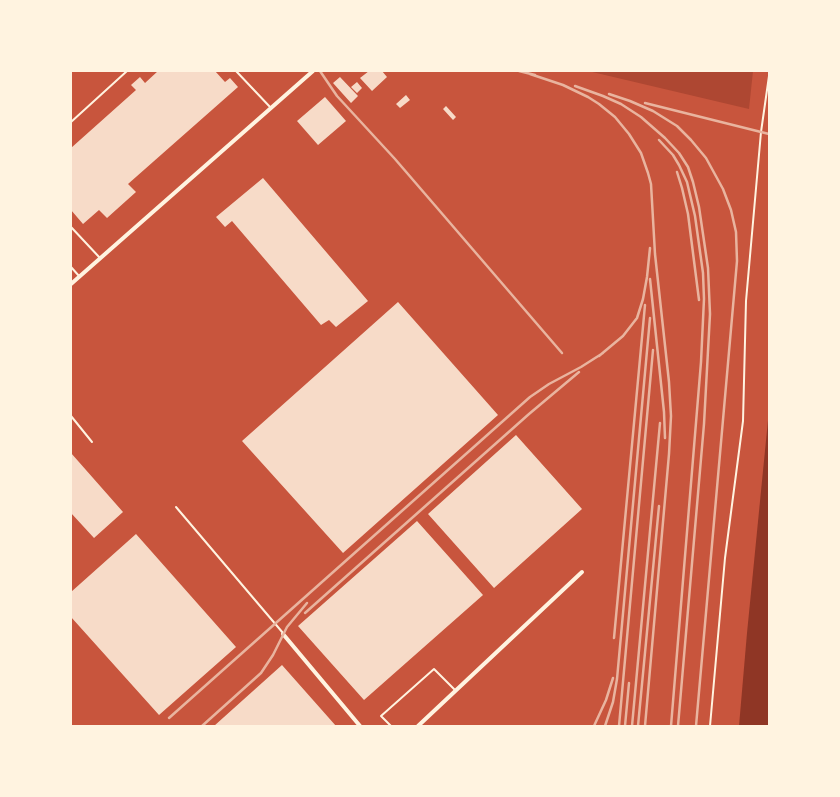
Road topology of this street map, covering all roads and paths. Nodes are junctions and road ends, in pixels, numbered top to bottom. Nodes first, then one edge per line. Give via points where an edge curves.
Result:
1 (127, 71) edge
2 (236, 71) edge
3 (313, 71) edge
4 (769, 76) edge
5 (271, 108) junction
6 (71, 122) edge
7 (71, 227) edge
8 (101, 258) junction
9 (71, 267) edge
10 (80, 277) junction
11 (71, 284) edge
12 (71, 416) edge
13 (92, 442) dead end
14 (176, 507) dead end
15 (582, 572) dead end
16 (283, 634) joint
17 (456, 691) junction
18 (360, 726) edge
19 (391, 726) edge
20 (418, 726) edge
21 (710, 726) edge

1 - 6 lane
2 - 5 lane
3 - 5 street
4 - 21 lane via 761,132 746,301 743,421 724,558
5 - 8 street
7 - 8 lane
8 - 10 street
9 - 10 lane
10 - 11 street
12 - 13 lane
14 - 16 lane
15 - 17 street
16 - 18 street
17 - 19 lane via 434,669 381,716
17 - 20 street

